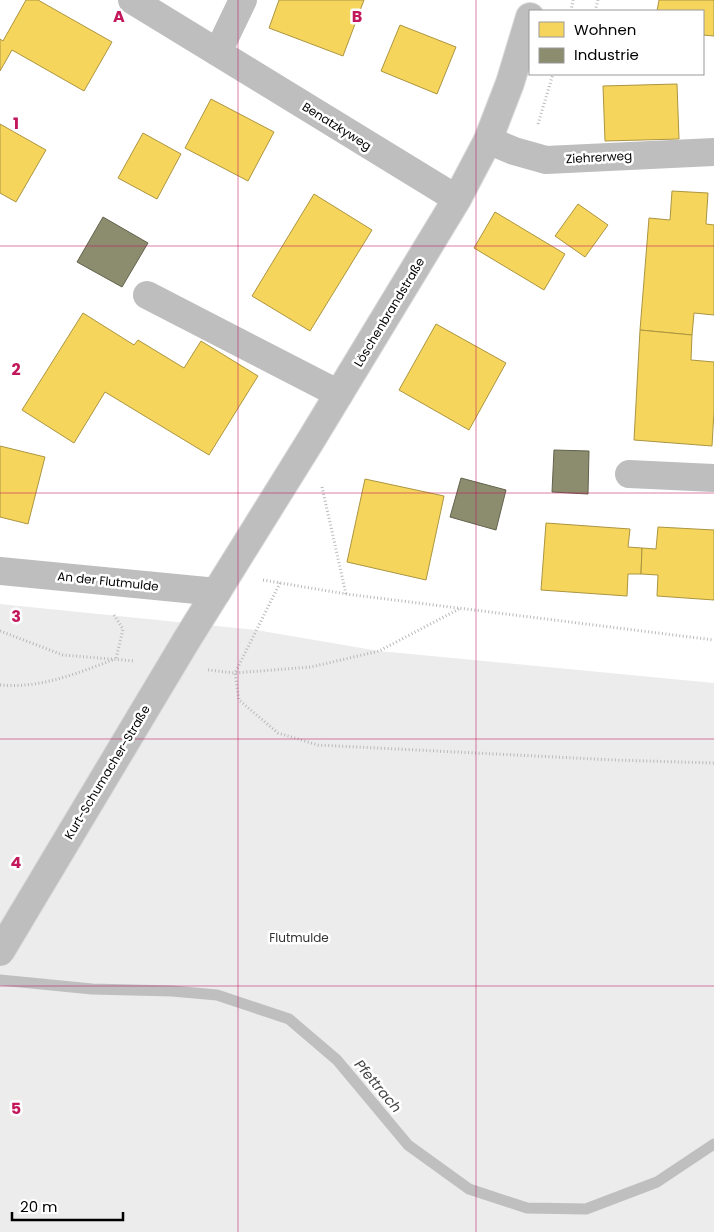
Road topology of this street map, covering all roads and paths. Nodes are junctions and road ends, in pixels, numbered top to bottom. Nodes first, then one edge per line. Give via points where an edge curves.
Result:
1 (132, 0) edge
2 (243, 0) edge
3 (529, 20) edge
4 (218, 52) junction
5 (488, 140) junction
6 (714, 152) edge
7 (457, 199) junction
8 (147, 295) dead end
9 (339, 394) junction
10 (311, 440) junction
11 (629, 474) dead end
12 (714, 478) edge
13 (0, 571) edge
14 (280, 583) junction
15 (217, 592) junction
16 (346, 594) junction
17 (460, 609) junction
18 (0, 631) edge
19 (714, 640) edge
20 (235, 673) junction
21 (0, 685) edge
22 (714, 763) edge
23 (0, 952) edge

1 - 4 main road, Benatzkyweg
2 - 4 main road
3 - 5 main road, Löschenbrandstraße
4 - 7 main road, Benatzkyweg
5 - 6 main road, Ziehrerweg via 546,160
5 - 7 main road, Löschenbrandstraße
7 - 9 main road, Löschenbrandstraße
8 - 9 main road
9 - 10 main road, Löschenbrandstraße
10 - 15 main road, Löschenbrandstraße
10 - 16 path
11 - 12 main road
13 - 15 main road, An der Flutmulde
14 - 15 path via 259,579
14 - 16 path
14 - 20 path
15 - 23 main road, Kurt-Schumacher-Straße, bridge
16 - 17 path
17 - 19 path
17 - 20 path via 379,651 311,667
18 - 21 path via 63,655 116,659 61,679 16,687
20 - 22 path via 239,700 278,733 318,745

